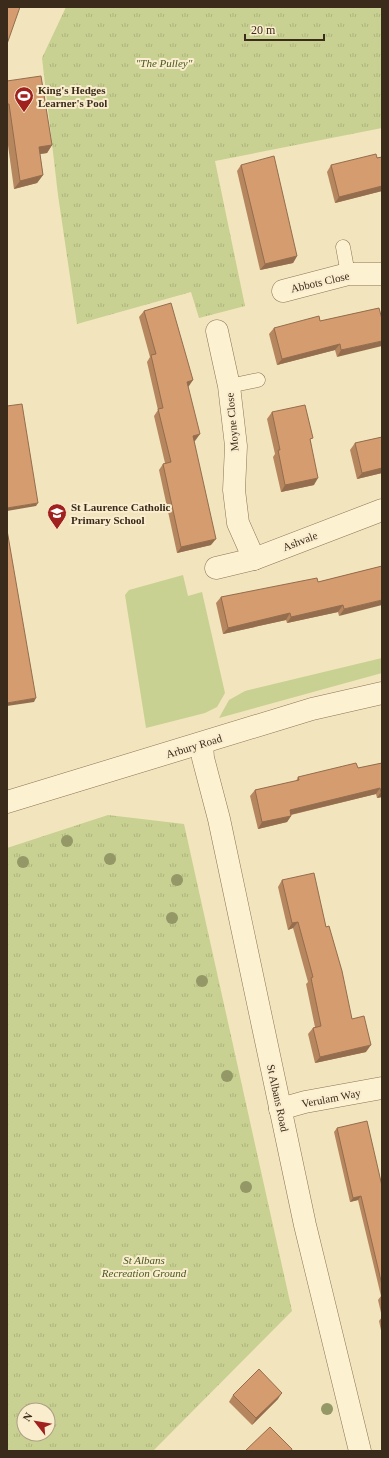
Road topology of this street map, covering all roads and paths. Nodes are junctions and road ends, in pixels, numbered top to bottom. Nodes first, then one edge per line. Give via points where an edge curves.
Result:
1 (343, 247) dead end
2 (348, 274) junction
3 (382, 274) edge
4 (283, 291) dead end
5 (217, 331) dead end
6 (258, 380) dead end
7 (229, 386) junction
8 (382, 510) edge
9 (254, 559) junction
10 (216, 568) dead end
11 (382, 693) edge
12 (202, 744) junction
13 (7, 802) edge
14 (382, 1088) edge
15 (280, 1108) junction
16 (360, 1451) edge

1 - 2 lane
2 - 3 street, Abbots Close
2 - 4 street, Abbots Close
5 - 7 street, Moyne Close
6 - 7 lane
7 - 9 street, Moyne Close via 236,446 234,490 238,523
8 - 9 street, Ashvale
9 - 10 street, Ashvale
11 - 12 street, Arbury Road via 312,709
12 - 13 street, Arbury Road
12 - 15 street, St Albans Road
14 - 15 street, Verulam Way
15 - 16 street, St Albans Road via 305,1225

